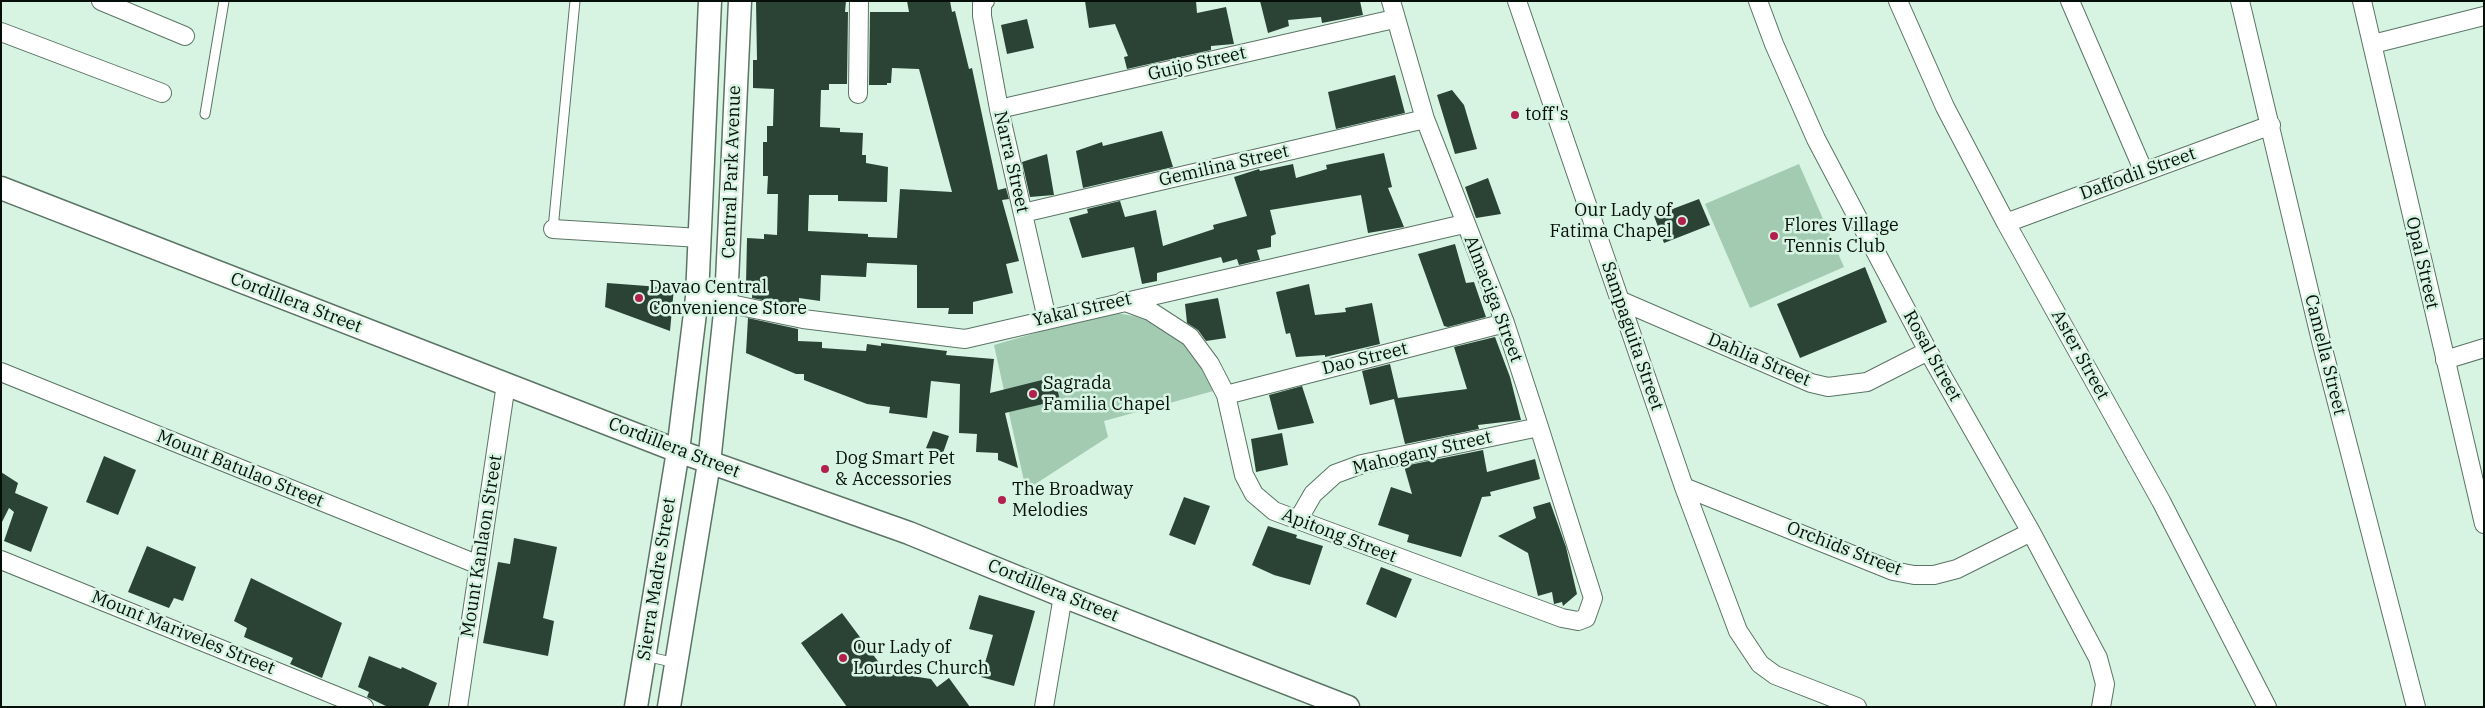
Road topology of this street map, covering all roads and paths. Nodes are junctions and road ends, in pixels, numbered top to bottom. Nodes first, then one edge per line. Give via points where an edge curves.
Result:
1 (100, 1) edge
2 (224, 1) edge
3 (575, 1) edge
4 (710, 1) edge
5 (740, 1) edge
6 (859, 1) edge
7 (1391, 1) edge
8 (1517, 1) edge
9 (1758, 1) edge
10 (1898, 1) edge
11 (2070, 1) edge
12 (2240, 1) edge
13 (2362, 1) edge
14 (984, 3) edge
15 (2478, 11) edge
16 (1394, 19) junction
17 (1, 32) edge
18 (186, 36) dead end
19 (2373, 44) junction
20 (162, 92) dead end
21 (858, 94) dead end
22 (999, 109) junction
23 (205, 114) dead end
24 (1425, 119) junction
25 (2271, 126) junction
26 (2144, 172) junction
27 (1, 188) edge
28 (1023, 212) junction
29 (2006, 223) junction
30 (1464, 224) junction
31 (553, 229) joint
32 (700, 238) junction
33 (698, 297) junction
34 (1619, 300) junction
35 (1123, 301) junction
36 (726, 304) junction
37 (1047, 319) junction
38 (1505, 323) junction
39 (2484, 348) edge
40 (1928, 351) junction
41 (2445, 360) junction
42 (1, 372) edge
43 (506, 384) junction
44 (1226, 395) junction
45 (1539, 427) junction
46 (678, 451) junction
47 (2476, 458) edge
48 (709, 462) junction
49 (1684, 487) junction
50 (1298, 520) junction
51 (2484, 524) edge
52 (2031, 532) junction
53 (1, 560) edge
54 (479, 565) junction
55 (1063, 596) junction
56 (1593, 598) joint
57 (644, 656) junction
58 (676, 663) junction
59 (364, 707) edge
60 (458, 707) edge
61 (636, 707) edge
62 (669, 707) edge
63 (1044, 707) edge
64 (1348, 707) edge
65 (1857, 707) edge
66 (2102, 707) edge
67 (2267, 707) edge
68 (2416, 707) edge

1 - 18 street
2 - 23 lane
3 - 31 lane
4 - 32 street, Central Park Avenue
5 - 36 street, Central Park Avenue
6 - 21 street
7 - 16 street, Almaciga Street
8 - 34 street, Sampaguita Street
9 - 40 street, Rosal Street via 1816,139
10 - 29 street, Aster Street via 1945,107
11 - 26 street
12 - 25 street, Camella Street
13 - 19 street, Opal Street
14 - 22 street, Narra Street via 982,16
15 - 19 street
16 - 22 street, Guijo Street
16 - 24 street, Almaciga Street
17 - 20 street
19 - 41 street, Opal Street
22 - 28 street, Narra Street
24 - 28 street, Gemilina Street
24 - 30 street, Almaciga Street
25 - 26 street, Daffodil Street
25 - 68 street, Camella Street via 2322,345
26 - 29 street, Daffodil Street
27 - 43 street, Cordillera Street
28 - 37 street, Narra Street
29 - 67 street, Aster Street via 2161,501
30 - 35 street, Yakal Street
30 - 38 street, Almaciga Street
31 - 32 street
32 - 33 street, Central Park Avenue
33 - 36 street, Yakal Street
33 - 46 street, Central Park Avenue
34 - 40 street, Dahlia Street via 1811,383 1828,387 1868,382
34 - 49 street, Sampaguita Street
35 - 37 street, Yakal Street
35 - 44 street, Apitong Street via 1150,311 1190,337 1210,364
36 - 37 street, Yakal Street via 803,319 965,339
36 - 48 street, Central Park Avenue
38 - 44 street, Dao Street
38 - 45 street, Almaciga Street
39 - 41 street
40 - 52 street, Rosal Street
41 - 47 street, Opal Street
42 - 54 street, Mount Batulao Street
43 - 46 street, Cordillera Street
43 - 54 street, Mount Kanlaon Street
44 - 50 street, Apitong Street via 1244,475 1254,494 1274,511
45 - 50 street, Mahogany Street via 1362,464 1335,474 1313,494
45 - 56 street, Almaciga Street
46 - 48 street, Cordillera Street
46 - 57 street, Sierra Madre Street
47 - 51 street, Opal Street
48 - 55 street, Cordillera Street via 908,533
48 - 58 street, Sierra Madre Street
49 - 52 street, Orchids Street via 1893,571 1914,575 1934,575 1957,569
49 - 65 street, Sampaguita Street via 1738,631 1760,664 1775,675
50 - 56 street, Apitong Street via 1562,618 1578,621 1586,618
52 - 66 street, Rosal Street via 2103,670
53 - 59 street, Mount Mariveles Street
54 - 60 street, Mount Kanlaon Street
55 - 63 street
55 - 64 street, Cordillera Street
57 - 58 lane
57 - 61 street, Sierra Madre Street
58 - 62 street, Sierra Madre Street

